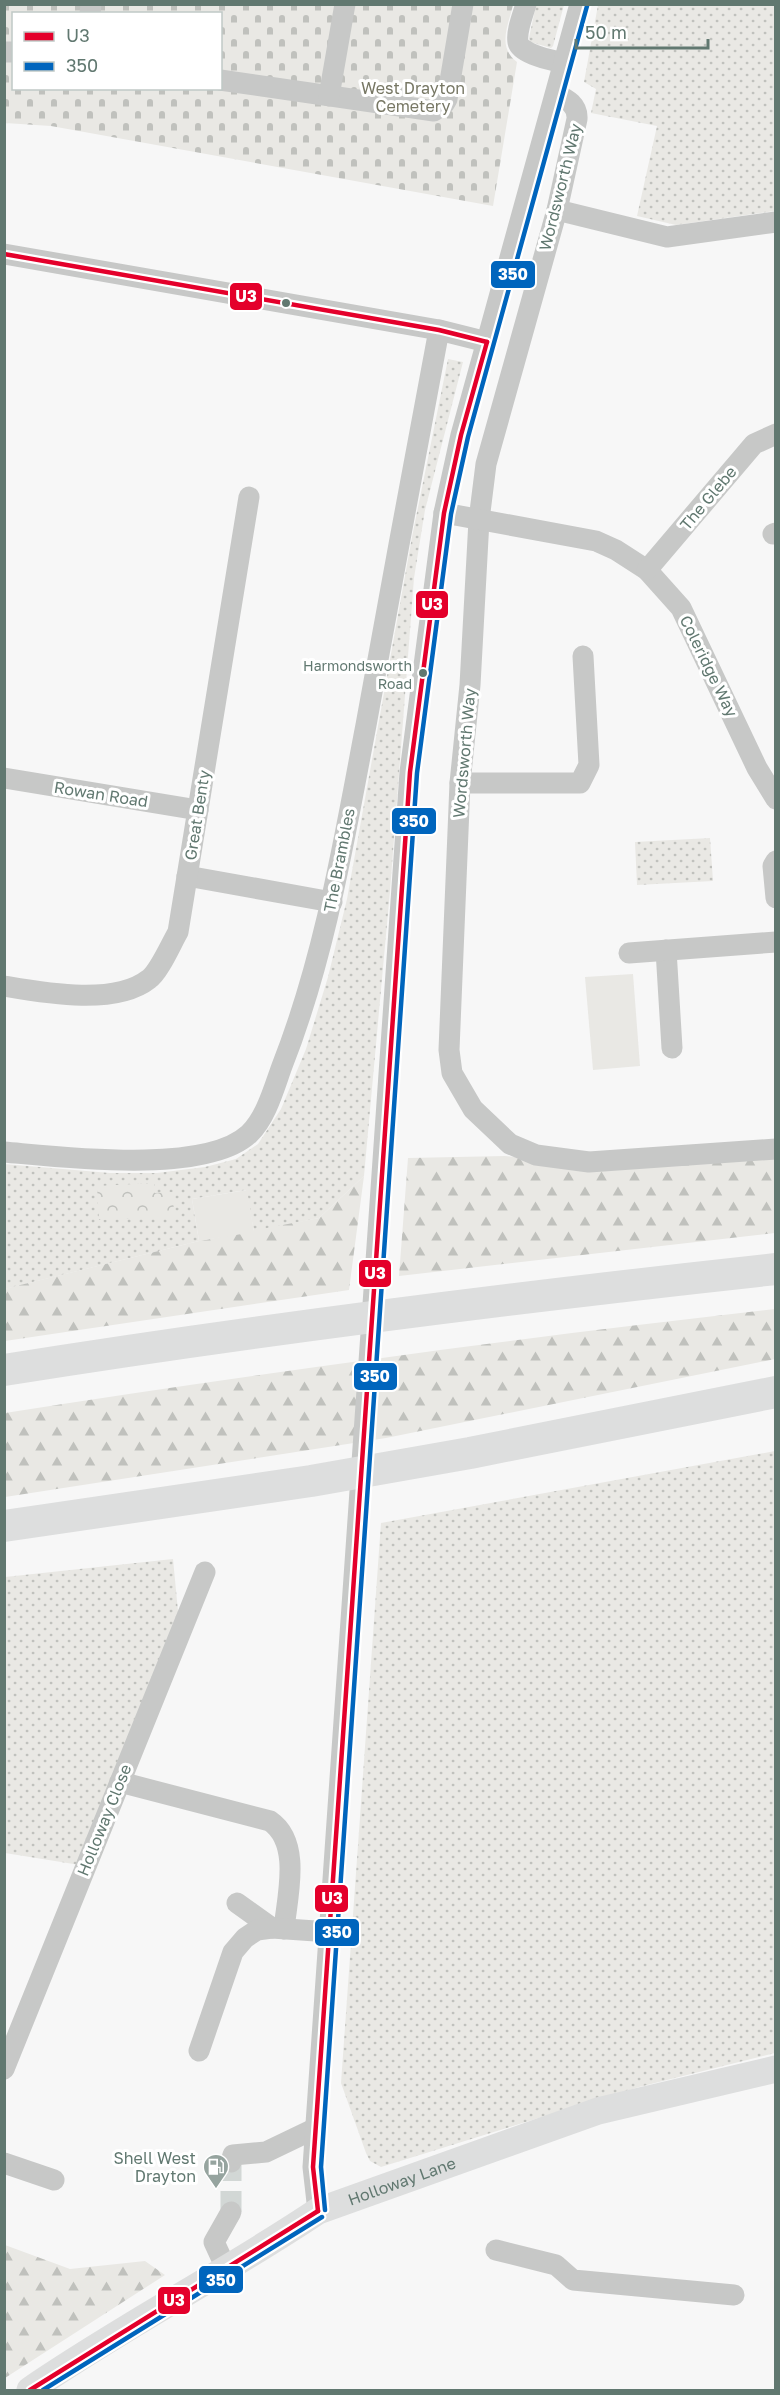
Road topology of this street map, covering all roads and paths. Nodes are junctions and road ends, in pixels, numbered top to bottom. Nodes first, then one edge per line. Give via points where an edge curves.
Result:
1 (345, 4) edge
2 (463, 4) edge
3 (525, 4) edge
4 (580, 4) edge
5 (563, 63) junction
6 (222, 80) edge
7 (555, 94) junction
8 (329, 96) junction
9 (557, 210) junction
10 (776, 222) edge
11 (4, 254) edge
12 (439, 330) junction
13 (487, 342) junction
14 (776, 434) edge
15 (249, 497) dead end
16 (444, 513) junction
17 (478, 519) junction
18 (647, 570) junction
19 (583, 656) dead end
20 (4, 778) edge
21 (460, 783) junction
22 (776, 799) edge
23 (198, 810) junction
24 (776, 861) edge
25 (187, 876) junction
26 (776, 898) edge
27 (332, 902) junction
28 (776, 942) edge
29 (666, 950) junction
30 (629, 952) dead end
31 (4, 986) edge
32 (672, 1048) dead end
33 (776, 1149) edge
34 (4, 1152) edge
35 (776, 1269) edge
36 (4, 1370) edge
37 (776, 1392) edge
38 (4, 1526) edge
39 (205, 1572) dead end
40 (120, 1782) junction
41 (237, 1903) dead end
42 (278, 1928) junction
43 (330, 1932) junction
44 (199, 2050) dead end
45 (4, 2069) edge
46 (776, 2069) edge
47 (316, 2128) junction
48 (231, 2162) dead end
49 (4, 2163) edge
50 (54, 2180) dead end
51 (318, 2211) junction
52 (231, 2212) tunnel mouth
53 (496, 2250) dead end
54 (226, 2268) junction
55 (734, 2295) dead end
56 (30, 2391) edge

1 - 8 street
2 - 8 street via 447,99 439,108 429,111
3 - 5 street via 519,46
4 - 5 street
5 - 7 street
6 - 8 street
7 - 9 street, Wordsworth Way via 570,101 577,114
7 - 13 street
9 - 10 street via 667,237
9 - 17 street, Wordsworth Way via 486,464
11 - 12 street
12 - 13 street
12 - 27 street, The Brambles
13 - 16 street
14 - 18 street, The Glebe via 754,444
15 - 23 street, Great Benty
16 - 17 street, Coleridge Way
16 - 43 street via 410,772
17 - 18 street, Coleridge Way via 596,541
17 - 21 street, Wordsworth Way via 470,685
18 - 22 street, Coleridge Way via 681,608 757,768
19 - 21 street via 589,765 580,783
20 - 23 street, Rowan Road
21 - 33 street, Wordsworth Way via 449,1050 452,1073 473,1109 510,1144 537,1155 589,1162
23 - 25 street, Great Benty
24 - 26 street
25 - 27 street
25 - 31 street, Great Benty via 177,932 151,978 127,992 90,995
27 - 34 street, The Brambles via 300,1023 266,1109 249,1134 216,1150 145,1161
28 - 29 street
29 - 30 street
29 - 32 street
35 - 36 highway via 420,1310
37 - 38 highway via 334,1477
39 - 40 street, Holloway Close
40 - 42 street via 276,1825 284,1838 290,1866
40 - 45 street, Holloway Close
41 - 42 street
42 - 43 street
42 - 44 street via 251,1933 233,1952
43 - 47 street
46 - 51 main road, Holloway Lane via 598,2112
47 - 48 street via 266,2152 232,2155
47 - 51 street via 313,2167
49 - 50 street
51 - 54 main road, Holloway Lane
52 - 54 street via 214,2242
53 - 55 street via 556,2265 573,2280
54 - 56 main road, Holloway Lane

